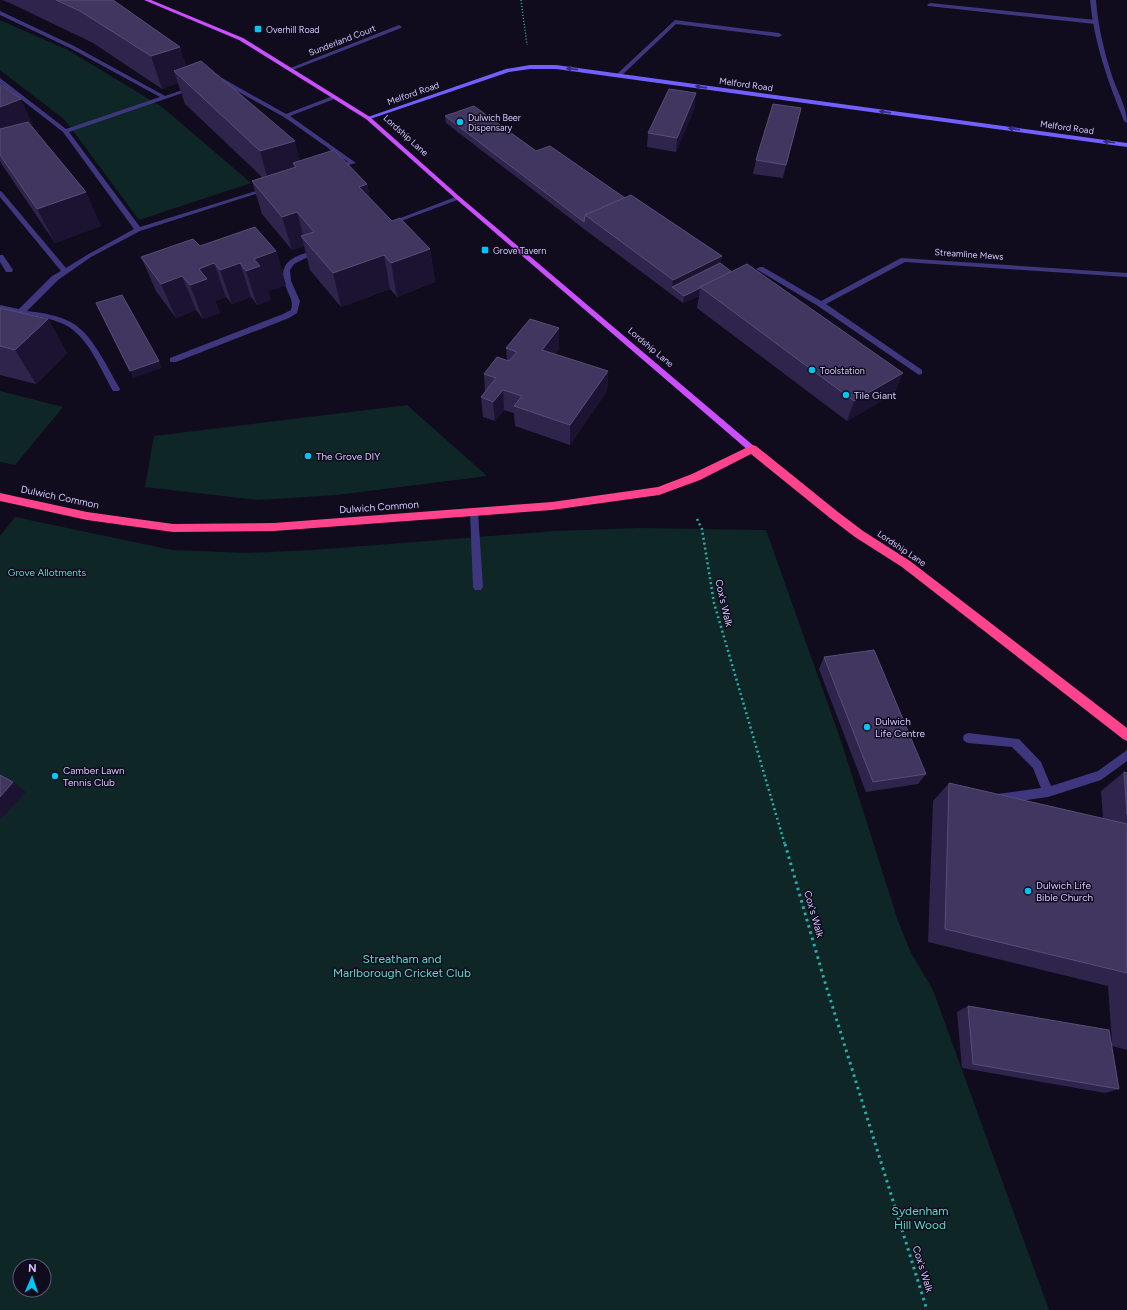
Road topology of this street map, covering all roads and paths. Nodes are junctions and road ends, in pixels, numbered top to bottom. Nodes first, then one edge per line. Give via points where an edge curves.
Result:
1 (147, 0) edge
2 (521, 0) edge
3 (1093, 0) edge
4 (930, 5) dead end
5 (0, 12) edge
6 (1095, 22) junction
7 (399, 27) dead end
8 (779, 35) dead end
9 (530, 67) junction
10 (291, 69) junction
11 (619, 75) junction
12 (0, 80) edge
13 (206, 84) edge
14 (199, 86) edge
15 (335, 97) junction
16 (165, 98) junction
17 (286, 116) junction
18 (368, 118) junction
19 (1127, 121) edge
20 (65, 131) junction
21 (1127, 145) edge
22 (331, 170) edge
23 (272, 188) edge
24 (0, 194) edge
25 (458, 198) junction
26 (381, 227) edge
27 (138, 230) junction
28 (312, 253) edge
29 (0, 257) edge
30 (760, 269) dead end
31 (9, 270) dead end
32 (65, 271) junction
33 (1127, 275) edge
34 (821, 304) junction
35 (0, 307) edge
36 (21, 312) junction
37 (174, 360) dead end
38 (919, 372) dead end
39 (116, 389) dead end
40 (752, 449) junction
41 (0, 497) edge
42 (474, 512) junction
43 (697, 519) dead end
44 (478, 588) dead end
45 (1127, 734) edge
46 (968, 738) dead end
47 (1127, 755) edge
48 (1048, 792) junction
49 (989, 800) edge
50 (927, 1310) edge

1 - 10 main road, Lordship Lane via 241,39
2 - 9 path
3 - 6 street
4 - 6 street
5 - 16 street via 72,47
6 - 19 street via 1112,86
7 - 10 street, Sunderland Court
8 - 11 street via 675,22
11 -> 9 street, Melford Road via 556,67
9 - 18 street, Melford Road via 508,70
10 - 15 main road, Lordship Lane
21 -> 11 street, Melford Road
12 - 20 street
13 - 17 street via 220,79
14 - 16 street
15 - 17 street
15 - 18 main road, Lordship Lane
16 - 20 street
17 - 22 street via 353,163
18 - 25 main road, Lordship Lane
20 - 27 street
23 - 27 street
24 - 32 street
25 - 26 street
25 - 40 main road, Lordship Lane
27 - 32 street
28 - 37 street via 290,262 286,267 286,275 296,301 294,311 277,321
29 - 31 street
30 - 34 street
32 - 36 street
33 - 34 street, Streamline Mews via 904,260
34 - 38 street
35 - 36 street
36 - 39 street via 72,326 84,337
40 - 42 highway, Dulwich Common via 696,477 659,491 552,506
40 - 45 highway, Lordship Lane via 834,515 906,564
41 - 42 highway, Dulwich Common via 87,516 173,528 274,527
42 - 44 street
43 - 50 path, Cox's Walk via 702,529 716,611 824,979
46 - 48 street via 1016,742 1037,765
47 - 48 street via 1100,776
48 - 49 street

